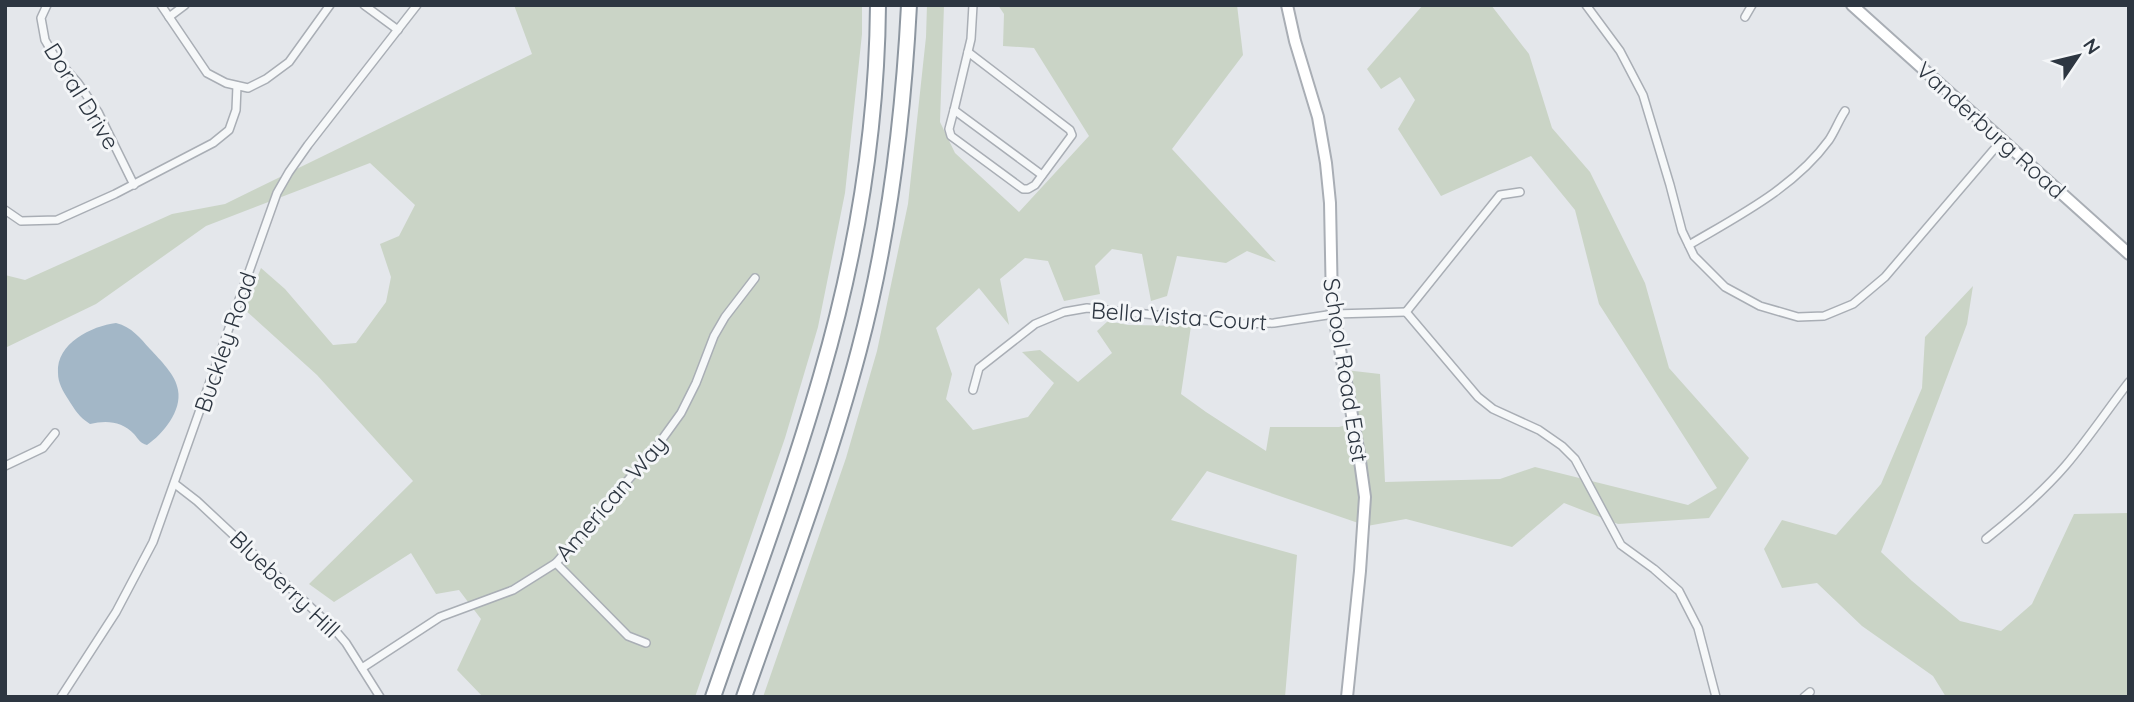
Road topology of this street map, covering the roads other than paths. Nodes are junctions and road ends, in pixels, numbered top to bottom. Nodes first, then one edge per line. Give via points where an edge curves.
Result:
1 (47, 5) edge
2 (161, 5) edge
3 (185, 5) edge
4 (330, 5) edge
5 (364, 5) edge
6 (417, 5) edge
7 (878, 5) edge
8 (909, 5) edge
9 (974, 5) edge
10 (1287, 5) edge
11 (1587, 5) edge
12 (1752, 5) edge
13 (1852, 5) edge
14 (169, 17) junction
15 (1745, 17) dead end
16 (398, 30) junction
17 (968, 52) junction
18 (237, 86) junction
19 (954, 110) junction
20 (1844, 111) dead end
21 (2002, 140) junction
22 (1042, 175) junction
23 (134, 185) junction
24 (1520, 192) dead end
25 (5, 210) edge
26 (1689, 245) junction
27 (2129, 254) edge
28 (754, 278) dead end
29 (1406, 312) junction
30 (1334, 314) junction
31 (2129, 382) edge
32 (973, 390) dead end
33 (55, 433) dead end
34 (5, 466) edge
35 (175, 484) junction
36 (1986, 539) dead end
37 (556, 563) junction
38 (646, 643) dead end
39 (362, 668) junction
40 (61, 697) edge
41 (380, 697) edge
42 (713, 697) edge
43 (744, 697) edge
44 (1347, 697) edge
45 (1716, 697) edge

1 - 23 street, Doral Drive via 41,18 45,40 98,112
2 - 14 street
3 - 14 street
4 - 18 street via 289,62 248,89
5 - 16 street
6 - 16 street, Buckley Road
7 - 42 highway via 868,149 838,313 806,426
8 - 43 highway via 895,166 865,326 836,428
9 - 17 street
10 - 30 street, School Road East via 1326,163
11 - 26 street via 1620,51 1643,95
12 - 15 street
13 - 21 street, Vanderburg Road
14 - 18 street via 207,73
16 - 35 street, Buckley Road via 277,193
17 - 19 street
17 - 22 street via 1072,133
18 - 23 street via 229,130
19 - 22 street
19 - 22 street via 951,136 1017,187 1031,188
20 - 26 street via 1829,140 1801,172
21 - 26 street via 1885,277 1853,304 1824,316 1798,317 1760,306 1725,287
21 - 27 street, Vanderburg Road
23 - 25 street via 57,220 21,221
24 - 29 street via 1500,195
28 - 37 street, American Way via 714,336 681,413
29 - 30 street, Bella Vista Court
29 - 45 street via 1478,397 1539,430 1575,459 1621,545 1679,592 1698,628
30 - 32 street, Bella Vista Court via 1243,324 1087,308 1064,312 1035,324 979,368
30 - 44 street, School Road East via 1365,497
31 - 36 street via 2058,473
33 - 34 street via 43,448
35 - 39 street, Blueberry Hill via 334,629
35 - 40 street, Buckley Road via 136,578
37 - 38 street via 628,636
37 - 39 street, American Way via 513,590 440,617
39 - 41 street, Blueberry Hill

